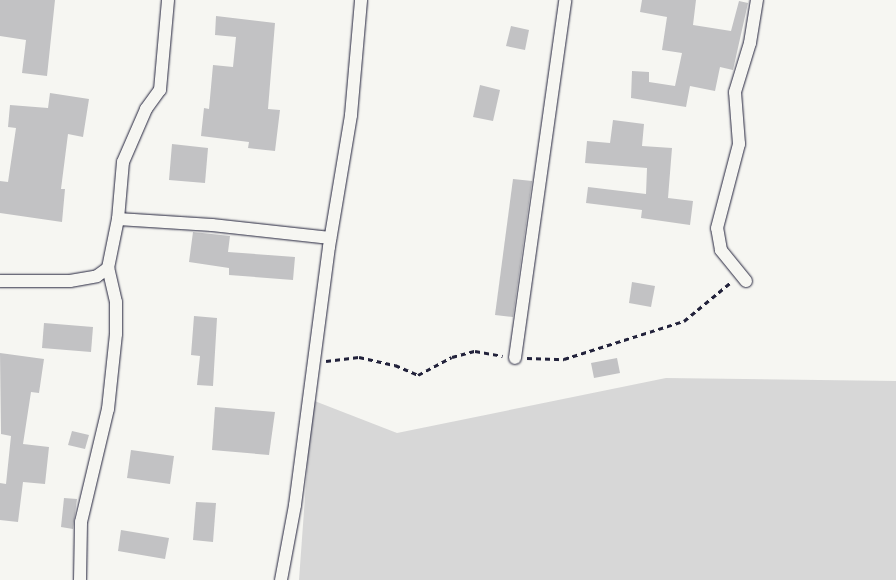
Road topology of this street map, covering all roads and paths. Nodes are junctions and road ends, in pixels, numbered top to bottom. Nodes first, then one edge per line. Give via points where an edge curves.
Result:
1 (168, 0) edge
2 (361, 0) edge
3 (565, 0) edge
4 (757, 0) edge
5 (118, 219) junction
6 (330, 238) junction
7 (108, 268) junction
8 (746, 280) dead end
9 (0, 281) edge
10 (515, 358) dead end
11 (80, 580) edge
12 (281, 580) edge

1 - 5 street via 160,90 146,109 126,155
2 - 6 street via 351,115
3 - 10 street
4 - 8 street via 750,43 735,92 739,144 717,228 720,250
5 - 6 street
5 - 7 street
6 - 12 street via 295,506
7 - 9 street via 97,276 70,281
7 - 11 street via 116,302 116,334 108,409 83,508

